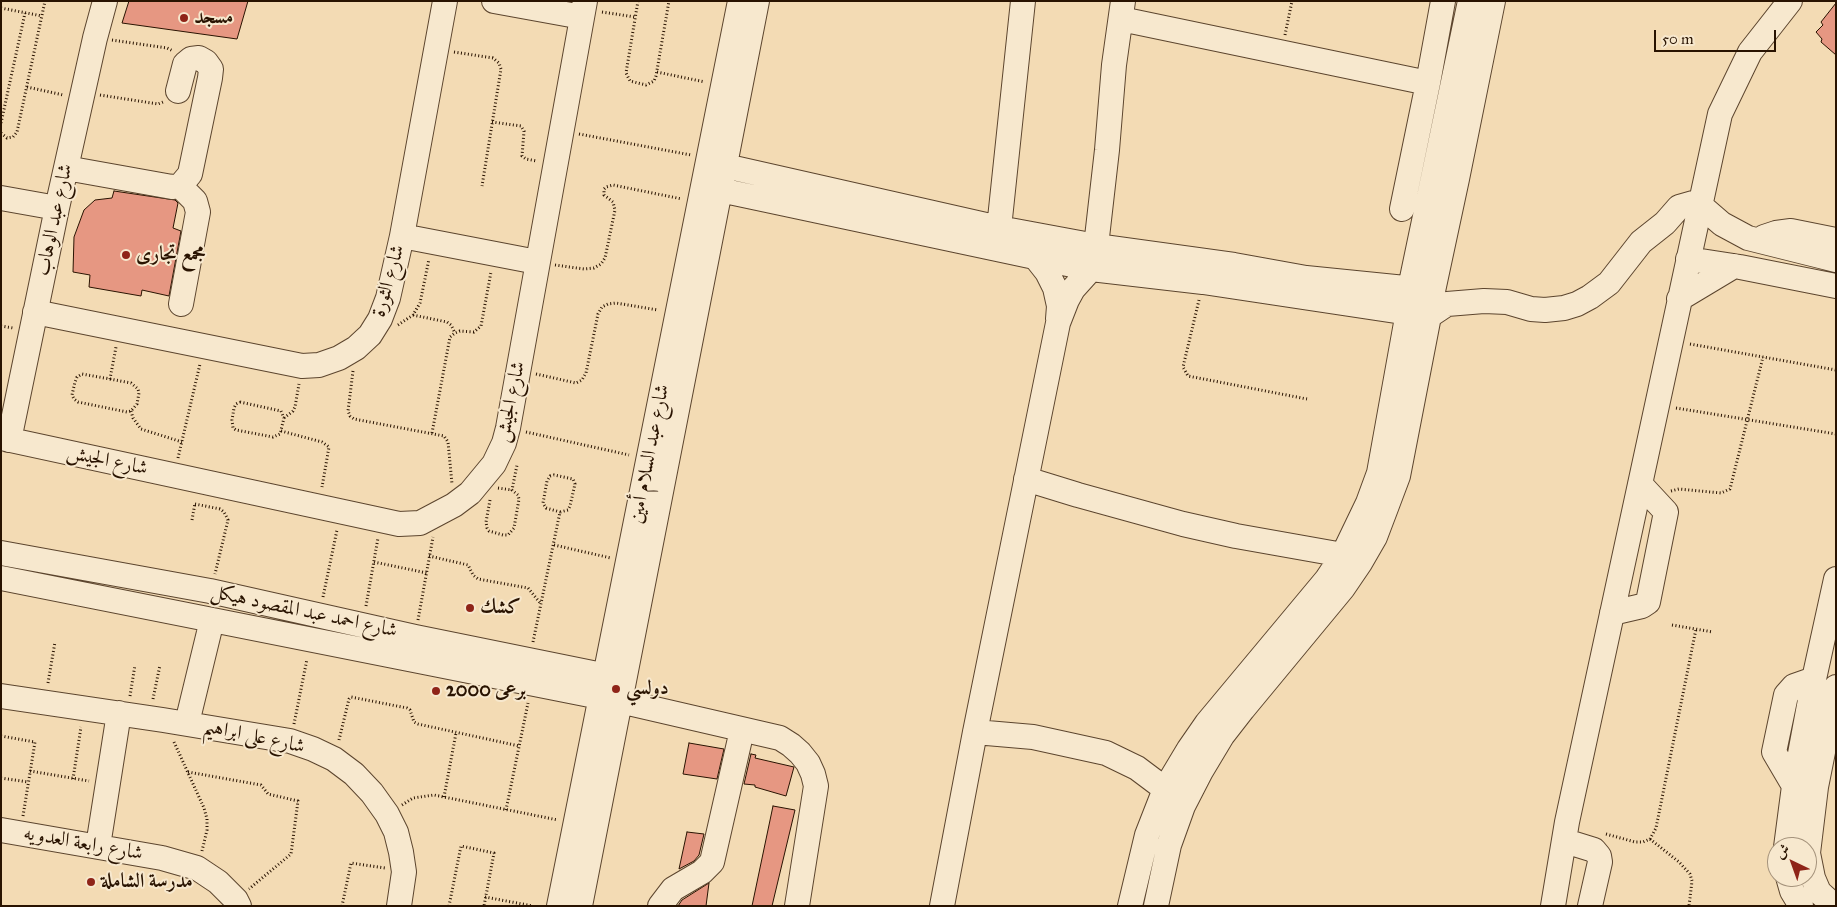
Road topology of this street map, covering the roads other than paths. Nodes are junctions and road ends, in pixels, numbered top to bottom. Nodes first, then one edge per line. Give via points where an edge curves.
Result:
1 (105, 1) edge
2 (445, 1) edge
3 (494, 1) edge
4 (740, 1) edge
5 (757, 1) edge
6 (1023, 1) edge
7 (1443, 1) edge
8 (1470, 1) edge
9 (1493, 1) edge
10 (1790, 1) edge
11 (584, 9) edge
12 (1122, 10) edge
13 (1428, 83) junction
14 (178, 91) road end
15 (717, 162) junction
16 (66, 168) junction
17 (180, 186) junction
18 (720, 190) junction
19 (1, 198) edge
20 (1700, 205) junction
21 (57, 208) junction
22 (1402, 209) dead end
23 (999, 228) junction
24 (402, 236) junction
25 (1759, 240) junction
26 (1836, 240) edge
27 (1036, 258) junction
28 (1093, 258) junction
29 (1688, 259) junction
30 (1836, 260) edge
31 (537, 262) junction
32 (1734, 266) junction
33 (1836, 286) edge
34 (1679, 300) junction
35 (1425, 302) junction
36 (181, 304) dead end
37 (36, 312) junction
38 (1058, 324) junction
39 (5, 439) edge
40 (1026, 479) junction
41 (1640, 484) junction
42 (1, 553) edge
43 (1344, 555) junction
44 (1, 578) edge
45 (1836, 579) edge
46 (1612, 613) junction
47 (212, 620) junction
48 (1825, 683) edge
49 (613, 688) junction
50 (1, 696) edge
51 (123, 714) junction
52 (187, 724) junction
53 (742, 730) junction
54 (975, 732) junction
55 (1165, 789) junction
56 (10, 832) edge
57 (1787, 837) edge
58 (1565, 841) junction
59 (98, 846) junction
60 (1791, 887) edge
61 (237, 903) edge
62 (1836, 905) edge
63 (399, 906) edge
64 (559, 906) edge
65 (580, 906) edge
66 (660, 906) edge
67 (797, 906) edge
68 (942, 906) edge
69 (1130, 906) edge
70 (1156, 906) edge
71 (1553, 906) edge
72 (1590, 906) edge
73 (1801, 906) edge

1 - 16 street, شارع عبد الوهاب
2 - 24 street, شارع الثورة
3 - 11 street
4 - 15 street, شارع عبد السلام أمين via 723,86
5 - 15 street, شارع عبد السلام أمين
6 - 23 street
7 - 13 street
8 - 35 street
9 - 35 street via 1457,179
10 - 20 street via 1750,52 1733,84 1720,114
11 - 31 street, شارع الجيش
12 - 13 street via 1281,52
12 - 28 street
13 - 22 street
14 - 17 street via 185,64 199,58 206,62 211,70 190,174
15 - 18 street, شارع عبد السلام أمين
15 - 23 street
15 - 49 street, شارع عبد السلام أمين via 700,203 628,562
16 - 17 street
16 - 21 street, شارع عبد الوهاب
17 - 36 street via 195,200 198,212
18 - 27 street
18 - 49 street, شارع عبد السلام أمين
19 - 21 street
20 - 25 street via 1735,232
20 - 29 street
20 - 35 street via 1679,207 1641,242 1610,283 1578,304 1545,310 1506,302
21 - 37 street, شارع عبد الوهاب
23 - 28 street
24 - 31 street
24 - 37 street, شارع الثورة via 380,319 363,342 339,358 320,364 302,366
25 - 26 street via 1791,231
25 - 30 street
27 - 28 street
27 - 38 street via 1048,272 1055,288
28 - 35 street via 1203,282
28 - 35 street via 1234,265
28 - 38 street via 1067,300
29 - 32 street
29 - 34 street
31 - 39 street, شارع الجيش via 504,438 494,464 470,493 446,510 420,522 399,524
32 - 33 street
32 - 34 street
34 - 41 street
35 - 43 street via 1379,473
35 - 70 street via 1398,476 1375,537 1343,588 1222,736 1201,771 1183,806 1169,845
37 - 39 street, شارع عبد الوهاب
38 - 40 street
40 - 43 street via 1183,524
40 - 54 street
41 - 46 street
41 - 46 street via 1666,512 1648,602
42 - 49 street, شارع احمد عبد المقصود هيكل via 210,592 529,660
43 - 55 street via 1207,722
44 - 47 street, شارع احمد عبد المقصود هيكل
45 - 48 street
46 - 58 street
47 - 49 street, شارع احمد عبد المقصود هيكل via 531,684
47 - 52 street
48 - 57 street via 1794,786
48 - 62 street via 1808,853 1812,878 1819,892
49 - 53 street
49 - 64 street, شارع عبد السلام أمين via 576,824
49 - 65 street, شارع عبد السلام أمين
50 - 51 street, شارع على ابراهيم
51 - 52 street, شارع على ابراهيم
51 - 59 street
52 - 63 street, شارع على ابراهيم via 290,741 334,759 360,780 372,792 396,832 404,872
53 - 66 street via 712,862 702,872 673,889
53 - 67 street via 780,738 791,744 813,774 816,786
54 - 55 street via 1033,737 1106,753 1137,768
54 - 68 street
55 - 69 street via 1147,835
56 - 59 street, شارع رابعة العدويه
58 - 71 street
58 - 72 street via 1594,850 1598,856 1600,862
59 - 61 street, شارع رابعة العدويه via 197,868 218,882
60 - 73 street

